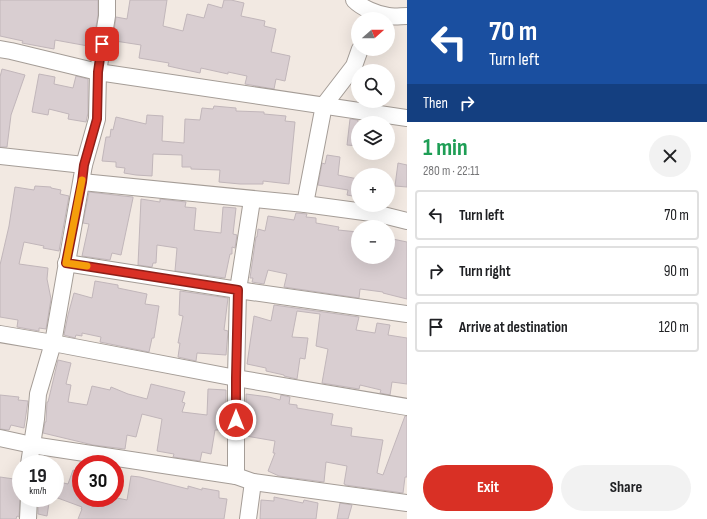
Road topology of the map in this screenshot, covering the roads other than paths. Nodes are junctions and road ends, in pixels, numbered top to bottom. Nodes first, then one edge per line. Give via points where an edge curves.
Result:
1 (107, 0) edge
2 (354, 0) edge
3 (368, 12) edge
4 (395, 16) edge
5 (407, 16) edge
6 (0, 49) edge
7 (358, 56) edge
8 (98, 72) junction
9 (324, 105) junction
10 (407, 118) edge
11 (0, 156) edge
12 (84, 165) junction
13 (82, 182) junction
14 (252, 200) junction
15 (305, 204) junction
16 (407, 221) edge
17 (66, 263) junction
18 (238, 290) junction
19 (407, 314) edge
20 (0, 334) edge
21 (53, 343) junction
22 (236, 378) junction
23 (407, 407) edge
24 (0, 438) edge
25 (32, 445) junction
26 (30, 455) edge
27 (236, 476) junction
28 (253, 482) junction
29 (407, 503) edge
30 (29, 507) edge
31 (28, 519) edge
32 (248, 519) edge

1 - 8 street
2 - 3 street
4 - 5 street
6 - 8 street
7 - 9 street via 354,66
8 - 9 street
8 - 12 street via 97,119
9 - 10 street
9 - 15 street
11 - 12 street
12 - 13 street
13 - 14 street
13 - 17 street
14 - 15 street
14 - 18 street
15 - 16 street via 378,214
17 - 18 street
17 - 21 street
18 - 19 street
18 - 22 street
20 - 21 street
21 - 22 street
21 - 25 street via 38,394
22 - 23 street
22 - 27 street
24 - 25 street
25 - 26 street
25 - 27 street
27 - 28 street
28 - 29 street
28 - 32 street
30 - 31 street

